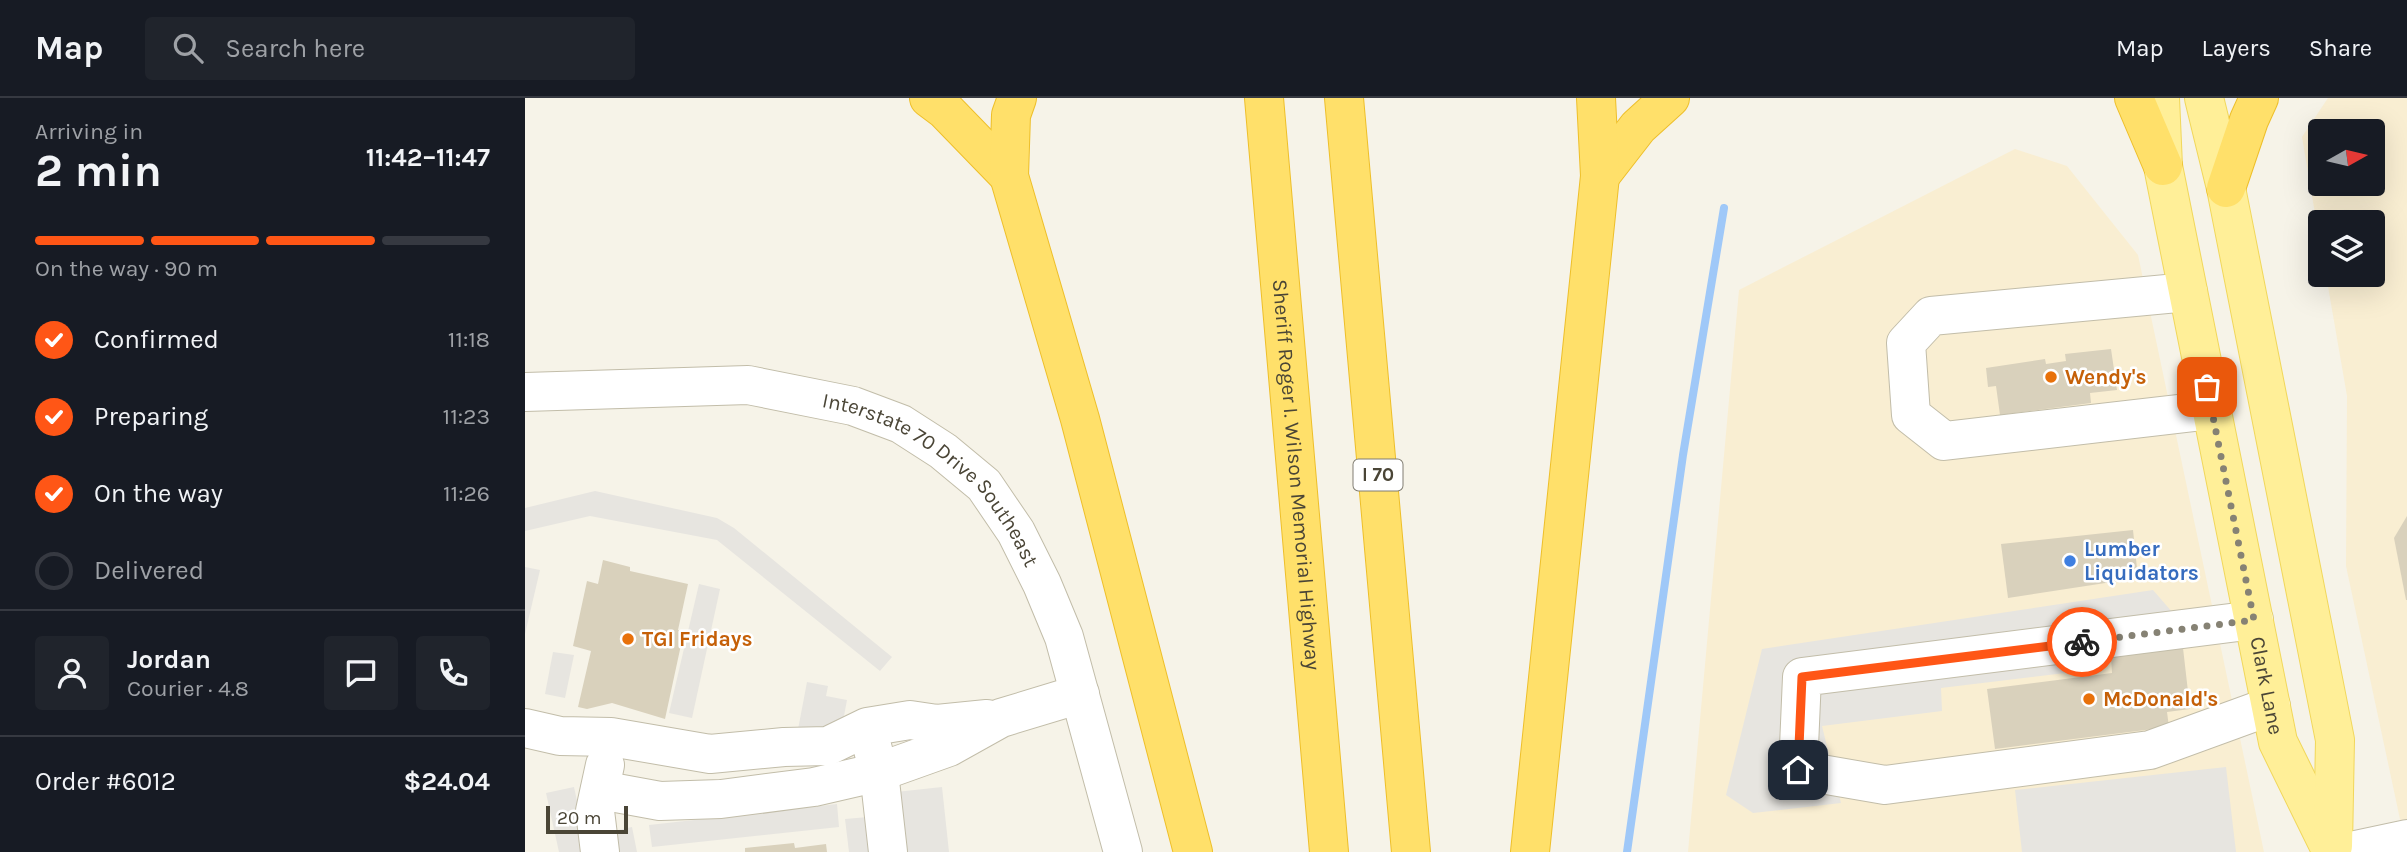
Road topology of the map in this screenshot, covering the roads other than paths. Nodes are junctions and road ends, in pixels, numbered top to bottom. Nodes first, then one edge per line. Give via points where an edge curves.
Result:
1 (929, 98) edge
2 (1017, 98) edge
3 (1264, 98) edge
4 (1343, 98) edge
5 (1596, 98) edge
6 (1670, 98) edge
7 (2134, 98) edge
8 (2160, 98) edge
9 (2204, 98) edge
10 (2259, 98) edge
11 (2163, 166) junction
12 (1009, 176) junction
13 (1601, 176) junction
14 (2226, 188) junction
15 (2188, 292) junction
16 (525, 392) edge
17 (2212, 410) junction
18 (2254, 620) junction
19 (1080, 694) junction
20 (2271, 706) junction
21 (1001, 718) junction
22 (867, 727) junction
23 (525, 728) edge
24 (611, 737) junction
25 (784, 747) junction
26 (710, 754) junction
27 (879, 772) junction
28 (600, 790) junction
29 (775, 792) junction
30 (696, 800) junction
31 (2407, 839) edge
32 (600, 852) edge
33 (888, 852) edge
34 (1123, 852) edge
35 (1193, 852) edge
36 (1329, 852) edge
37 (1411, 852) edge
38 (1529, 852) edge
39 (2333, 852) edge
40 (2346, 852) edge

1 - 12 highway
2 - 12 highway via 1011,115
3 - 36 highway, Sheriff Roger I. Wilson Memorial Highway
4 - 37 highway, I 70
5 - 13 highway
6 - 13 highway via 1638,127
7 - 11 highway
8 - 11 main road, Clark Lane
9 - 14 main road, Clark Lane
10 - 14 highway
11 - 15 main road, Clark Lane
12 - 35 highway via 1080,419
13 - 38 highway
14 - 39 main road, Clark Lane via 2335,740
15 - 17 main road, Clark Lane
15 - 17 street via 1931,316 1906,343 1911,415 1944,441
16 - 19 street, Interstate 70 Drive Southeast via 748,385 853,406 901,425 943,451 984,485 1016,532 1064,637
17 - 18 main road, Clark Lane
18 - 20 main road, Clark Lane
18 - 20 street via 1802,677 1798,770 1885,785 2150,750
19 - 21 street
19 - 34 street, Interstate 70 Drive Southeast
20 - 39 main road, Clark Lane via 2279,742
21 - 22 street via 937,724 910,719
21 - 27 street via 949,747
22 - 25 street via 828,746
22 - 27 street
23 - 24 street via 560,736
24 - 26 street
24 - 28 street
25 - 26 street
25 - 29 street
26 - 30 street
27 - 29 street
27 - 33 street
28 - 30 street via 660,801
28 - 32 street via 595,811
29 - 30 street
31 - 40 street

